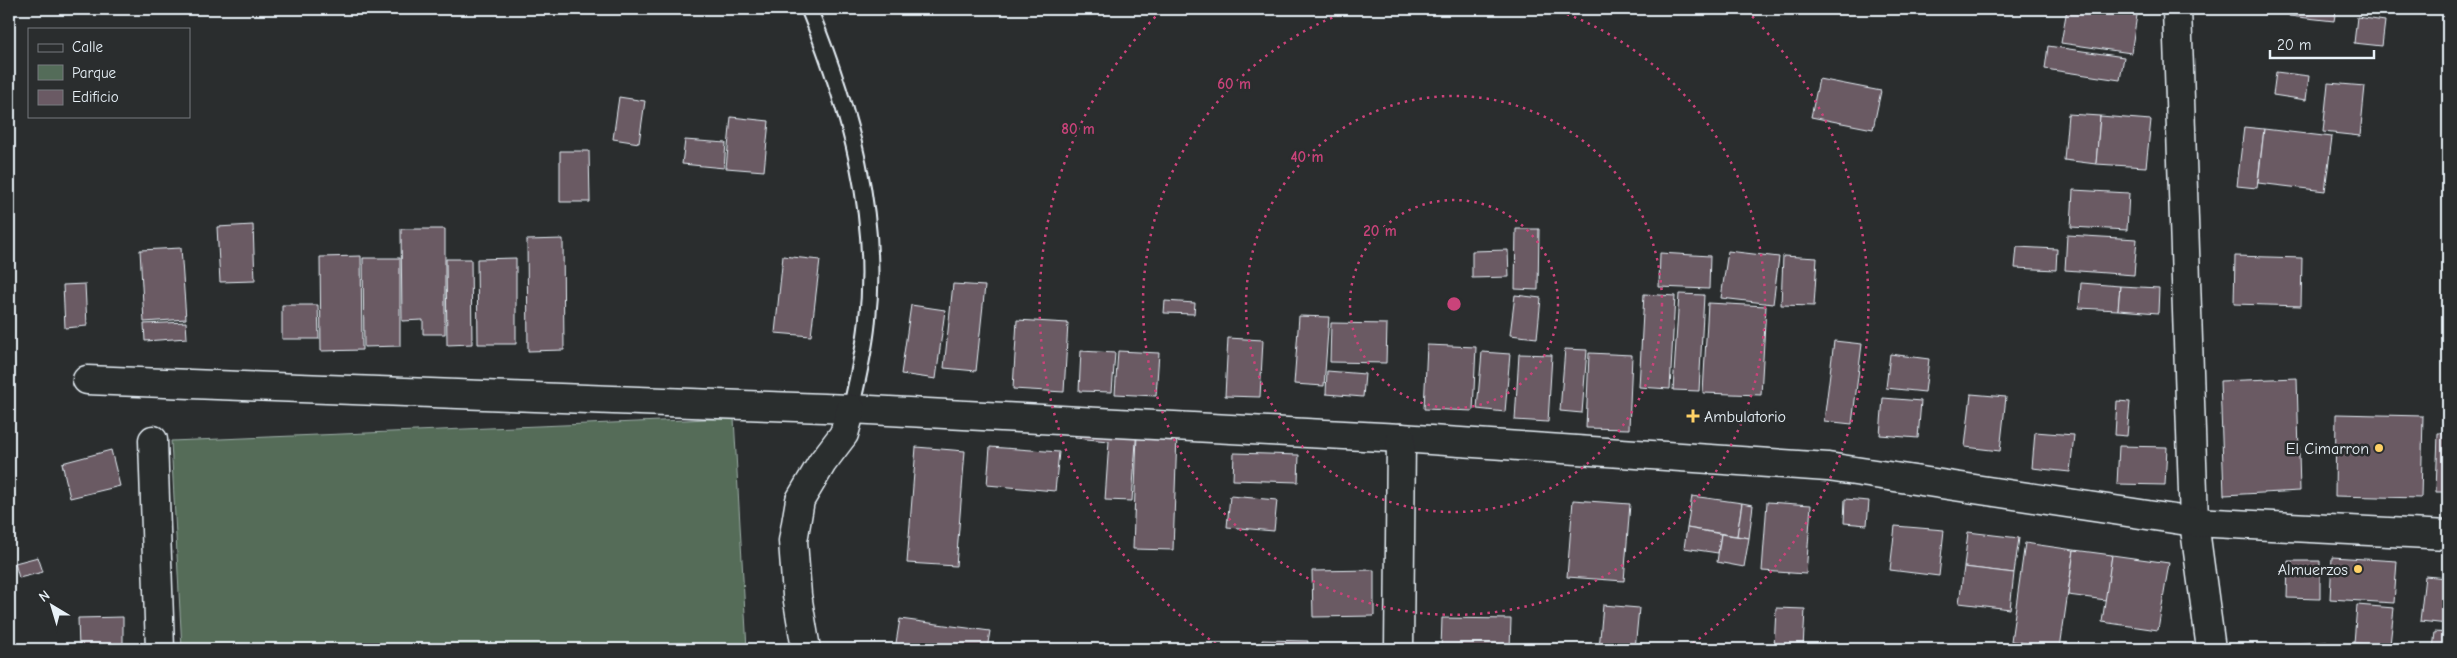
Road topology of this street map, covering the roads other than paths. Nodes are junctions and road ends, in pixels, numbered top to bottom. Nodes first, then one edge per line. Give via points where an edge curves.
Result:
1 (809, 9) edge
2 (2177, 9) edge
3 (87, 380) dead end
4 (851, 410) junction
5 (1401, 438) junction
6 (153, 440) dead end
7 (2194, 522) junction
8 (2448, 535) edge
9 (160, 649) edge
10 (806, 649) edge
11 (1400, 649) edge
12 (2211, 649) edge

1 - 4 lane via 831,64 848,121 868,231 868,322
2 - 7 street
3 - 4 street
4 - 5 street
4 - 10 street via 844,434 800,500 793,541 796,594
5 - 7 street via 1828,467
5 - 11 street
6 - 9 street
7 - 8 street
7 - 12 street

